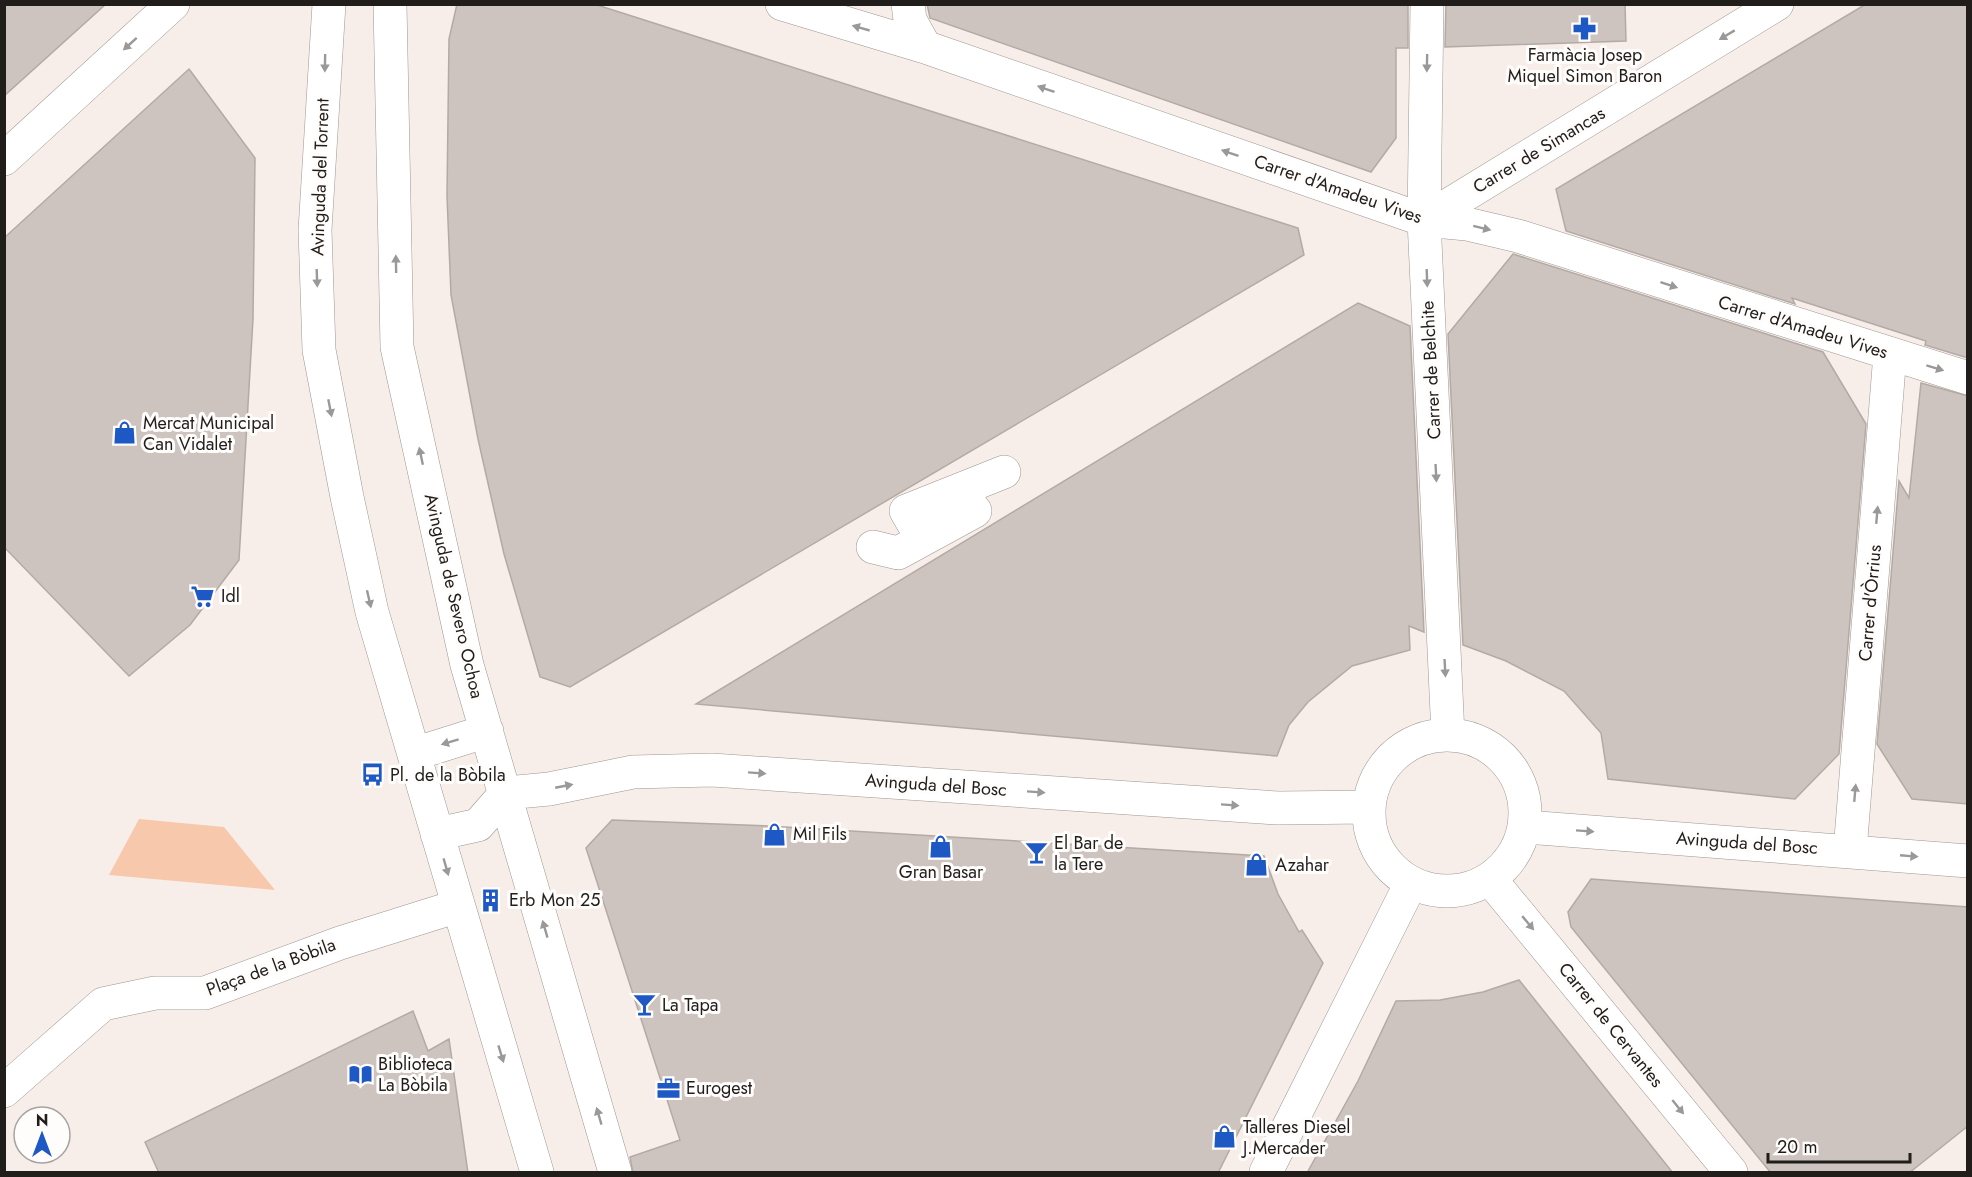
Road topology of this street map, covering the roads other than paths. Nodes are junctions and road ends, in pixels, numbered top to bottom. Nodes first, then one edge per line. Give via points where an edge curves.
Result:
1 (173, 4) edge
2 (329, 4) edge
3 (390, 4) edge
4 (782, 4) edge
5 (908, 4) edge
6 (1427, 4) edge
7 (1777, 4) edge
8 (925, 47) junction
9 (4, 159) edge
10 (1424, 220) junction
11 (1890, 354) junction
12 (1968, 378) edge
13 (1004, 472) dead end
14 (873, 547) dead end
15 (487, 731) junction
16 (1448, 735) junction
17 (414, 754) junction
18 (506, 793) junction
19 (1368, 807) junction
20 (1526, 826) junction
21 (437, 834) junction
22 (1850, 851) junction
23 (1968, 861) edge
24 (1490, 879) junction
25 (1411, 883) junction
26 (458, 906) junction
27 (4, 1091) edge
28 (537, 1173) edge
29 (615, 1173) edge
30 (1266, 1173) edge
31 (1731, 1173) edge

1 -> 9 street
2 -> 17 street, Avinguda del Torrent via 315,230 320,350 365,580
15 -> 3 street, Avinguda de Severo Ochoa via 467,665 398,347
8 -> 4 street, Carrer d'Amadeu Vives
5 - 8 street via 910,20
6 -> 10 street, Carrer de Belchite
7 -> 10 street, Carrer de Simancas
10 -> 8 street, Carrer d'Amadeu Vives
10 -> 11 street, Carrer d'Amadeu Vives via 1467,224 1518,236
10 -> 16 street, Carrer de Belchite
11 -> 12 street, Carrer d'Amadeu Vives
22 -> 11 street, Carrer d'Òrrius
13 - 14 street via 906,511 913,523 968,502 975,511 898,553
15 -> 17 street
15 - 18 street, Avinguda de Severo Ochoa
16 - 19 street via 1419,740 1394,755 1376,778
16 - 20 street via 1477,741 1501,757 1518,781
17 - 21 street
18 -> 19 street, Avinguda del Bosc via 549,789 633,772 712,770 1278,808
18 - 21 street via 478,825
29 -> 18 street, Avinguda de Severo Ochoa
19 - 25 street via 1370,830 1378,852 1392,870
20 -> 22 street, Avinguda del Bosc
20 - 24 street via 1509,861
21 -> 26 street
22 -> 23 street, Avinguda del Bosc
24 - 25 street via 1465,889 1437,891
24 -> 31 street, Carrer de Cervantes
25 - 30 street
26 - 27 street, Plaça de la Bòbila via 340,943 205,993 155,993 103,1004
26 -> 28 street

